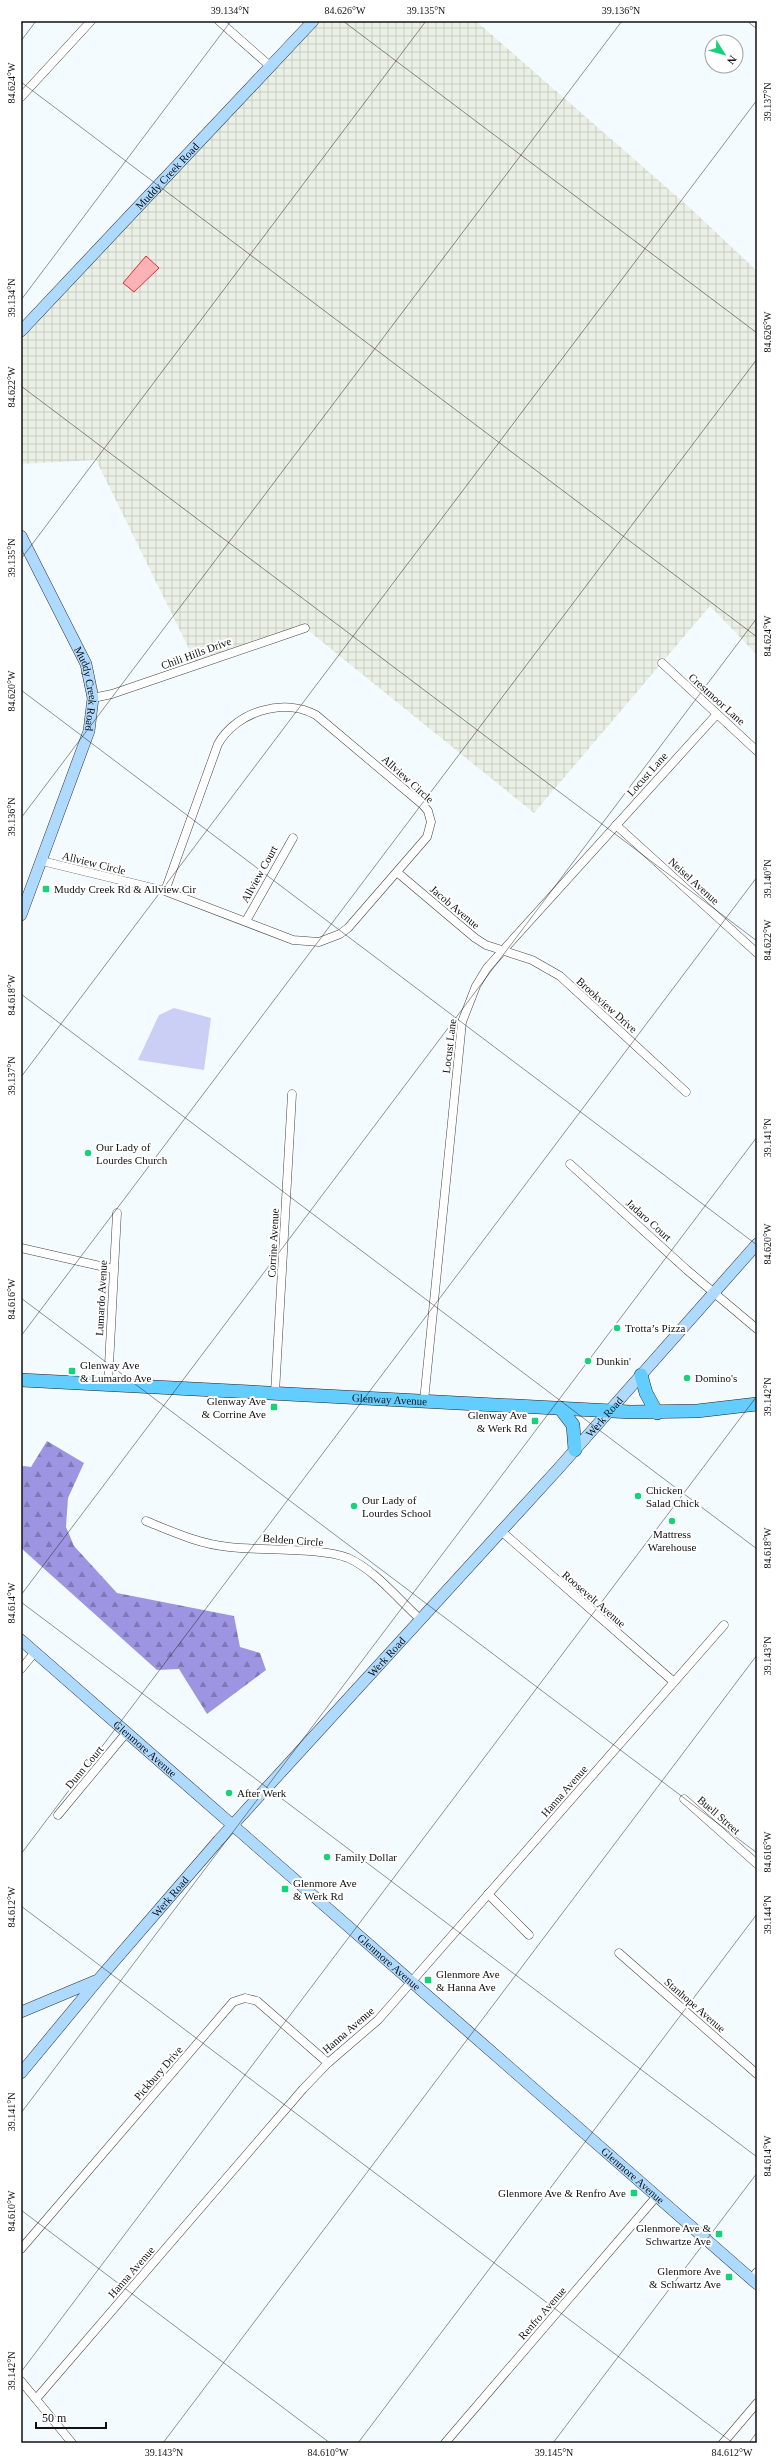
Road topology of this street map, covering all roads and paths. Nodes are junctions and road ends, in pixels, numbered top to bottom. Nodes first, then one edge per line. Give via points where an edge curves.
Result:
1 (91, 21) edge
2 (219, 21) edge
3 (313, 21) edge
4 (270, 66) junction
5 (21, 97) edge
6 (21, 330) edge
7 (21, 536) edge
8 (305, 628) dead end
9 (662, 663) dead end
10 (94, 698) junction
11 (717, 714) junction
12 (757, 751) edge
13 (616, 825) junction
14 (293, 838) dead end
15 (42, 861) junction
16 (398, 872) junction
17 (165, 891) junction
18 (21, 915) edge
19 (246, 921) junction
20 (504, 949) junction
21 (757, 953) edge
22 (686, 1092) dead end
23 (292, 1094) dead end
24 (570, 1164) dead end
25 (117, 1213) dead end
26 (757, 1244) edge
27 (21, 1248) edge
28 (113, 1269) junction
29 (714, 1292) junction
30 (757, 1329) edge
31 (641, 1374) junction
32 (21, 1380) edge
33 (108, 1384) junction
34 (275, 1392) junction
35 (424, 1401) junction
36 (757, 1404) edge
37 (560, 1408) junction
38 (609, 1411) junction
39 (657, 1412) junction
40 (575, 1450) junction
41 (146, 1521) dead end
42 (501, 1531) junction
43 (420, 1619) junction
44 (724, 1626) dead end
45 (21, 1640) edge
46 (35, 1652) junction
47 (21, 1668) edge
48 (674, 1682) junction
49 (127, 1732) junction
50 (684, 1799) dead end
51 (58, 1815) dead end
52 (232, 1826) junction
53 (757, 1864) edge
54 (488, 1894) junction
55 (529, 1935) dead end
56 (619, 1953) dead end
57 (98, 1980) junction
58 (411, 1982) junction
59 (21, 2012) edge
60 (328, 2063) junction
61 (21, 2073) edge
62 (757, 2074) edge
63 (656, 2197) junction
64 (21, 2249) edge
65 (755, 2278) edge
66 (21, 2381) edge
67 (36, 2399) junction
68 (757, 2403) edge
69 (72, 2443) edge
70 (445, 2443) edge
71 (723, 2443) edge

1 - 5 street
2 - 4 street
3 - 4 street, Muddy Creek Road
4 - 6 street, Muddy Creek Road
7 - 10 street, Muddy Creek Road via 86,664
8 - 10 street, Chili Hills Drive
9 - 11 street, Crestmoor Lane
10 - 15 street, Muddy Creek Road via 89,731
11 - 12 street, Crestmoor Lane
11 - 13 street, Locust Lane
13 - 20 street, Locust Lane
13 - 21 street, Neisel Avenue
14 - 19 street, Allview Court
15 - 17 street, Allview Circle
15 - 18 street, Muddy Creek Road
16 - 17 street, Allview Circle via 427,837 431,822 428,811 316,714 306,709 284,706 248,716 236,723 222,737
16 - 19 street, Allview Circle via 348,928 328,940 293,940
16 - 20 street, Jacob Avenue via 475,938 486,945
17 - 19 street, Allview Circle
20 - 22 street, Brookview Drive via 532,960 560,976
20 - 35 street, Locust Lane via 487,968 476,986 462,1022
23 - 34 street, Corrine Avenue
24 - 29 street, Jadaro Court
25 - 28 street, Lumardo Avenue
26 - 29 street, Werk Road
27 - 28 street
28 - 33 street, Lumardo Avenue
29 - 30 street, Jadaro Court
29 - 31 street, Werk Road
31 - 38 street, Werk Road
31 - 39 main road via 646,1393
32 - 33 main road, Glenway Avenue
33 - 34 main road, Glenway Avenue
34 - 35 main road, Glenway Avenue
35 - 37 main road, Glenway Avenue
36 - 39 main road, Glenway Avenue
37 - 38 main road, Glenway Avenue
37 - 40 main road via 573,1425
38 - 39 main road, Glenway Avenue
38 - 40 street, Werk Road
40 - 42 street, Werk Road
41 - 43 street, Belden Circle via 187,1538 230,1548 337,1554 360,1565
42 - 43 street, Werk Road
42 - 48 street, Roosevelt Avenue
43 - 52 street, Werk Road
44 - 48 street, Hanna Avenue
45 - 46 street, Glenmore Avenue
46 - 47 street
46 - 49 street, Glenmore Avenue
48 - 54 street, Hanna Avenue
49 - 51 street, Dunn Court
49 - 52 street, Glenmore Avenue
50 - 53 street, Buell Street
52 - 57 street, Werk Road
52 - 58 street, Glenmore Avenue
54 - 55 street
54 - 58 street, Hanna Avenue
56 - 62 street, Stanhope Avenue
57 - 59 street
57 - 61 street, Werk Road
58 - 60 street, Hanna Avenue via 369,2028
58 - 63 street, Glenmore Avenue
60 - 64 street, Pickbury Drive via 257,2001 245,1998 233,2002
60 - 67 street, Hanna Avenue
63 - 65 street, Glenmore Avenue
63 - 70 street, Renfro Avenue
66 - 67 street
67 - 69 street
68 - 71 street

